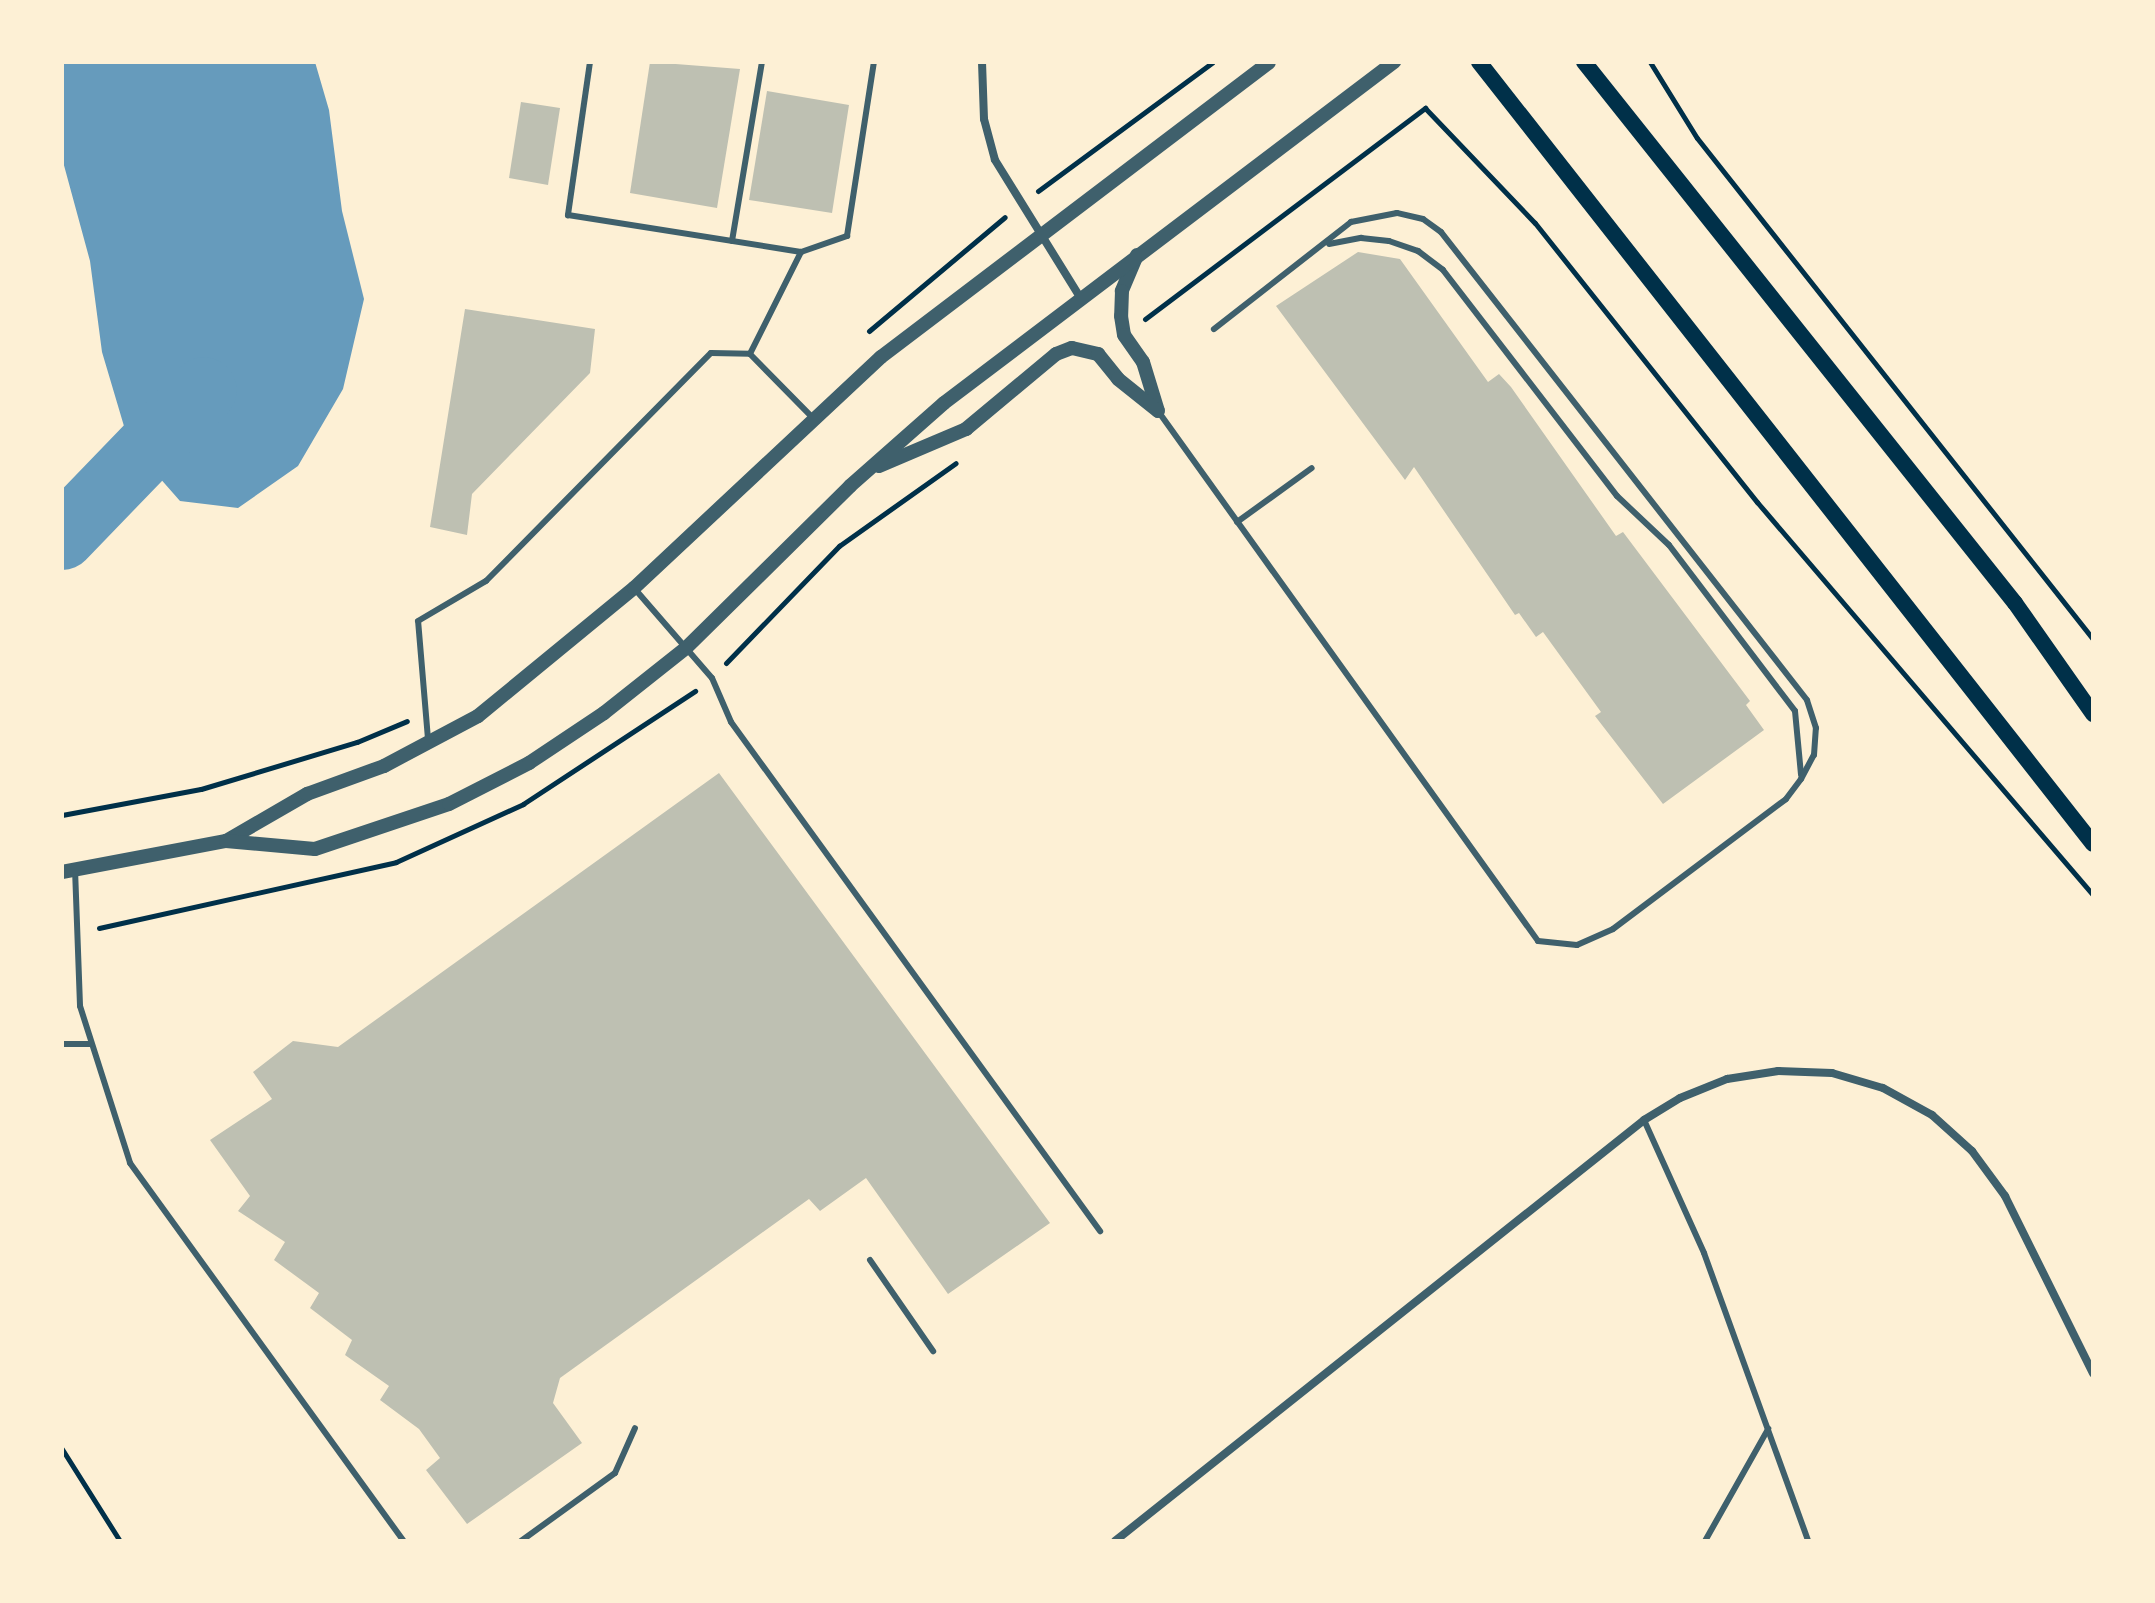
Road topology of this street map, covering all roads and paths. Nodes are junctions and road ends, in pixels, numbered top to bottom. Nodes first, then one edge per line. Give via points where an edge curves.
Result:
1 (590, 62) edge
2 (762, 62) edge
3 (874, 62) edge
4 (982, 62) edge
5 (1213, 62) edge
6 (1269, 62) edge
7 (1394, 62) edge
8 (1479, 62) edge
9 (1584, 62) edge
10 (1650, 62) edge
11 (1077, 161) dead end
12 (1037, 233) junction
13 (732, 241) junction
14 (1326, 244) junction
15 (801, 252) junction
16 (1137, 255) junction
17 (1080, 297) junction
18 (1214, 329) dead end
19 (1124, 335) junction
20 (750, 354) junction
21 (1158, 411) junction
22 (813, 418) junction
23 (961, 459) dead end
24 (1312, 468) dead end
25 (867, 470) junction
26 (1237, 522) junction
27 (634, 588) junction
28 (2093, 639) edge
29 (686, 648) junction
30 (712, 678) junction
31 (426, 713) junction
32 (2093, 714) edge
33 (429, 742) junction
34 (1801, 779) junction
35 (62, 815) edge
36 (226, 841) junction
37 (2093, 844) edge
38 (69, 871) edge
39 (2093, 895) edge
40 (78, 932) junction
41 (62, 1044) edge
42 (91, 1044) junction
43 (1644, 1120) junction
44 (1100, 1231) dead end
45 (870, 1260) dead end
46 (933, 1351) dead end
47 (2093, 1373) edge
48 (635, 1428) dead end
49 (1768, 1429) junction
50 (62, 1449) edge
51 (120, 1541) edge
52 (404, 1541) edge
53 (521, 1541) edge
54 (1115, 1541) edge
55 (1705, 1541) edge
56 (1808, 1541) edge

1 - 13 lane via 568,215
2 - 13 lane
3 - 15 lane via 847,236
4 - 12 street via 984,119 995,160
5 - 11 path
6 - 12 street
7 - 16 street
8 - 37 main road
9 - 32 main road via 2015,603
10 - 28 path via 1697,138
12 - 17 street
12 - 22 street
13 - 15 lane
14 - 18 lane
14 - 34 lane via 1361,238 1389,241 1418,251 1443,270 1617,496 1669,545 1795,711
14 - 34 lane via 1351,222 1372,215 1423,219 1441,232 1807,700 1816,728 1814,755
15 - 20 lane
16 - 17 street
16 - 19 street via 1122,291
17 - 25 street
19 - 21 street via 1143,362
19 - 39 path via 1425,108 1535,223 1757,502
20 - 22 lane
20 - 31 lane via 711,353 486,581 418,621
21 - 25 street via 1118,379 1098,354 1072,348 1056,354 966,429
21 - 26 lane
22 - 27 street
23 - 30 path via 839,546
24 - 26 lane
25 - 29 street
26 - 34 lane via 1538,941 1577,945 1613,929 1786,799
27 - 29 lane
27 - 33 street via 478,716
29 - 30 lane
29 - 36 street via 542,755 449,804 315,849
30 - 40 path via 523,804 396,862
30 - 44 lane via 731,722
31 - 33 lane
31 - 35 path via 357,742 201,789
33 - 36 street via 384,766 307,794
36 - 38 street
38 - 40 lane
40 - 42 lane via 80,1006
41 - 42 lane
42 - 52 lane via 130,1163
43 - 47 street via 1727,1079 1778,1071 1832,1073 1883,1088 1932,1115 1972,1151 2005,1196
43 - 49 lane via 1704,1253
43 - 54 street
45 - 46 lane
48 - 53 lane via 615,1473
49 - 55 lane
49 - 56 lane
50 - 51 path

